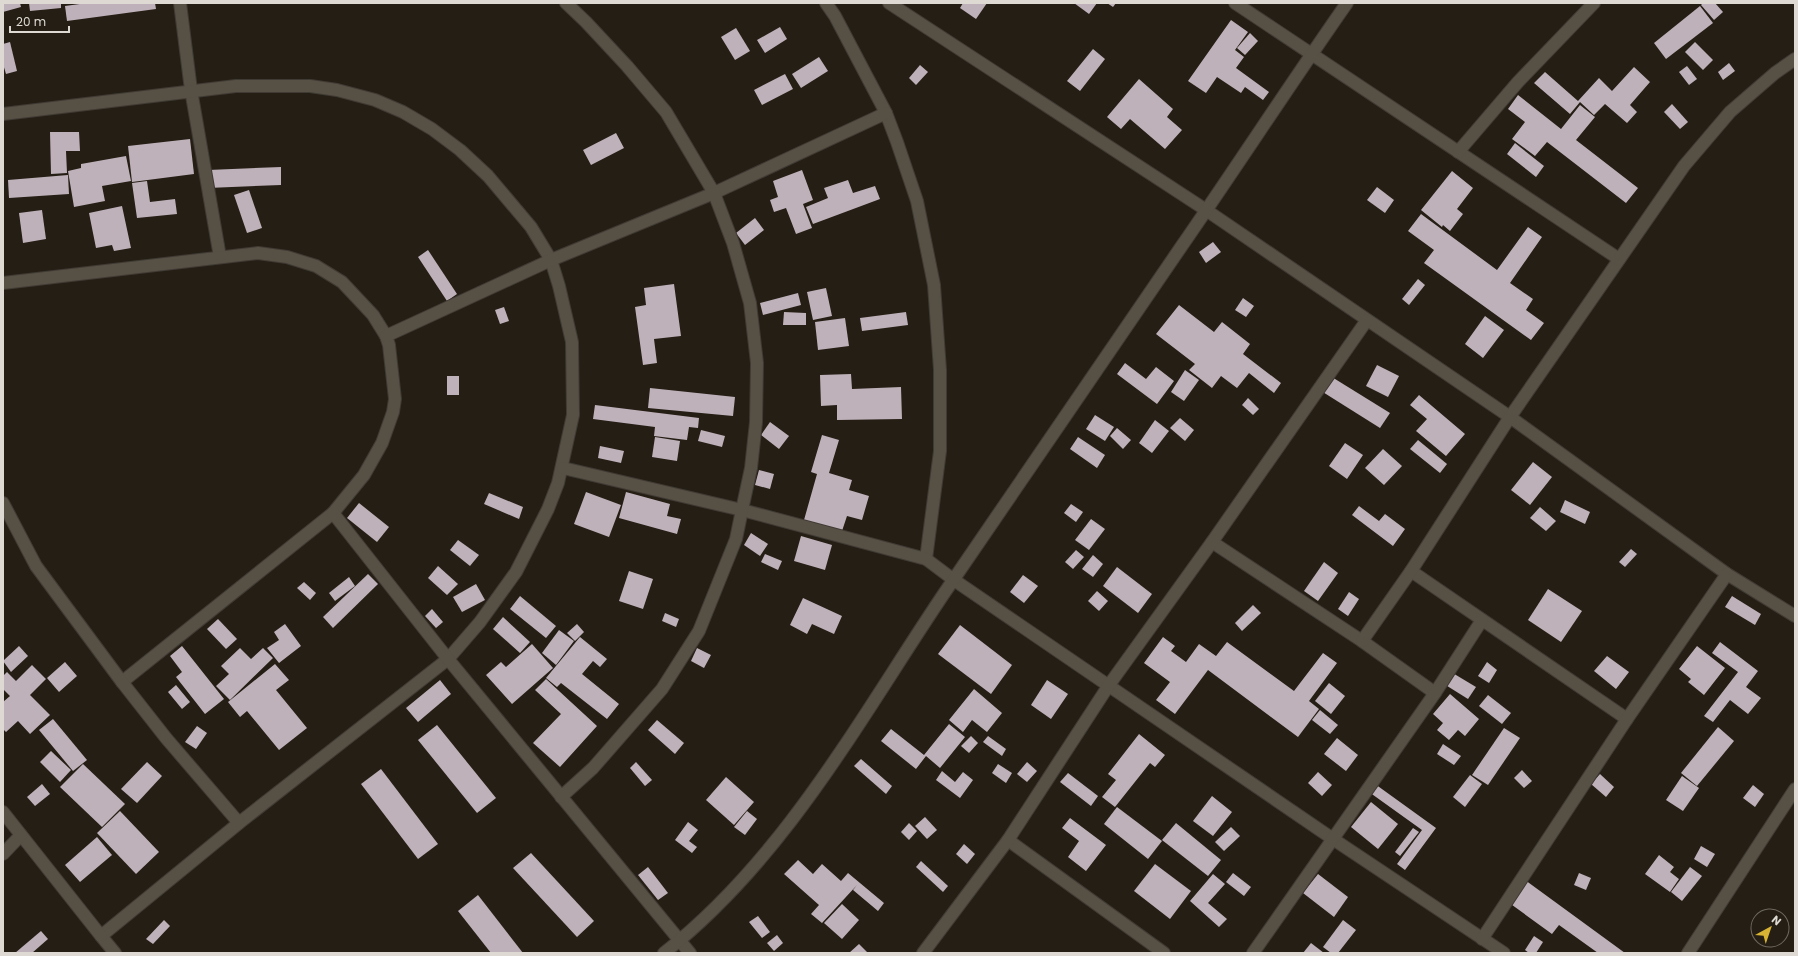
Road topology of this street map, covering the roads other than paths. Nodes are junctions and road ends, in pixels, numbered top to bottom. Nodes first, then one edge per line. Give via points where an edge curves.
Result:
1 (180, 3) edge
2 (566, 3) edge
3 (826, 3) edge
4 (889, 3) edge
5 (1235, 3) edge
6 (1347, 3) edge
7 (1594, 3) edge
8 (1311, 54) junction
9 (1795, 59) edge
10 (191, 90) junction
11 (886, 113) junction
12 (3, 114) edge
13 (1458, 152) junction
14 (714, 194) junction
15 (1206, 210) junction
16 (220, 257) junction
17 (1619, 258) junction
18 (550, 260) junction
19 (3, 283) edge
20 (1367, 320) junction
21 (386, 336) junction
22 (1510, 417) junction
23 (563, 468) junction
24 (3, 503) edge
25 (742, 510) junction
26 (333, 513) junction
27 (1212, 542) junction
28 (926, 559) junction
29 (1411, 570) junction
30 (1727, 574) junction
31 (954, 580) junction
32 (1795, 616) edge
33 (1482, 620) junction
34 (1362, 641) junction
35 (448, 658) junction
36 (122, 682) junction
37 (1109, 685) junction
38 (1435, 693) junction
39 (1627, 719) junction
40 (1795, 789) edge
41 (561, 796) junction
42 (3, 812) edge
43 (239, 823) junction
44 (21, 835) junction
45 (1333, 839) junction
46 (1008, 840) junction
47 (3, 854) edge
48 (101, 936) junction
49 (1482, 939) junction
50 (680, 941) junction
51 (115, 953) edge
52 (664, 953) edge
53 (690, 953) edge
54 (923, 953) edge
55 (1164, 953) edge
56 (1253, 953) edge
57 (1504, 953) edge
58 (1688, 953) edge

1 - 10 street
2 - 14 street via 627,66 666,112
3 - 11 street
4 - 15 street
5 - 8 street
6 - 8 street
7 - 13 street via 1518,82
8 - 13 street
8 - 15 street
9 - 17 street via 1730,112 1684,166
10 - 12 street
10 - 16 street
10 - 18 street via 236,86 310,86 375,100 403,112 460,150 488,176 531,226
11 - 14 street
11 - 28 street via 917,201 934,286 940,370 940,451
13 - 17 street
14 - 18 street
14 - 25 street via 733,243 750,303 757,363 756,422 751,468
15 - 20 street
15 - 31 street
16 - 19 street
16 - 21 street via 258,253 287,257 316,266 342,282 354,294 373,315
17 - 22 street
18 - 21 street
18 - 23 street via 572,342 573,415
20 - 22 street
20 - 27 street
21 - 26 street via 395,399 393,412 382,443 364,475
22 - 29 street
22 - 30 street
23 - 25 street
23 - 35 street via 548,509 516,572 480,622
24 - 36 street via 36,566
25 - 28 street
25 - 41 street via 736,539 699,632 662,689 593,768
26 - 35 street
26 - 36 street
27 - 34 street
27 - 37 street
28 - 31 street
29 - 33 street
29 - 34 street
30 - 32 street
30 - 39 street
31 - 37 street
31 - 50 street via 784,831 736,887
33 - 38 street
33 - 39 street
34 - 38 street
35 - 41 street
35 - 43 street
36 - 43 street
37 - 45 street
37 - 46 street
38 - 45 street
39 - 49 street
40 - 58 street
41 - 50 street
42 - 44 street
43 - 48 street
44 - 47 street
44 - 48 street
45 - 49 street
45 - 56 street
46 - 54 street
46 - 55 street
48 - 51 street
49 - 57 street
50 - 52 street
50 - 53 street

